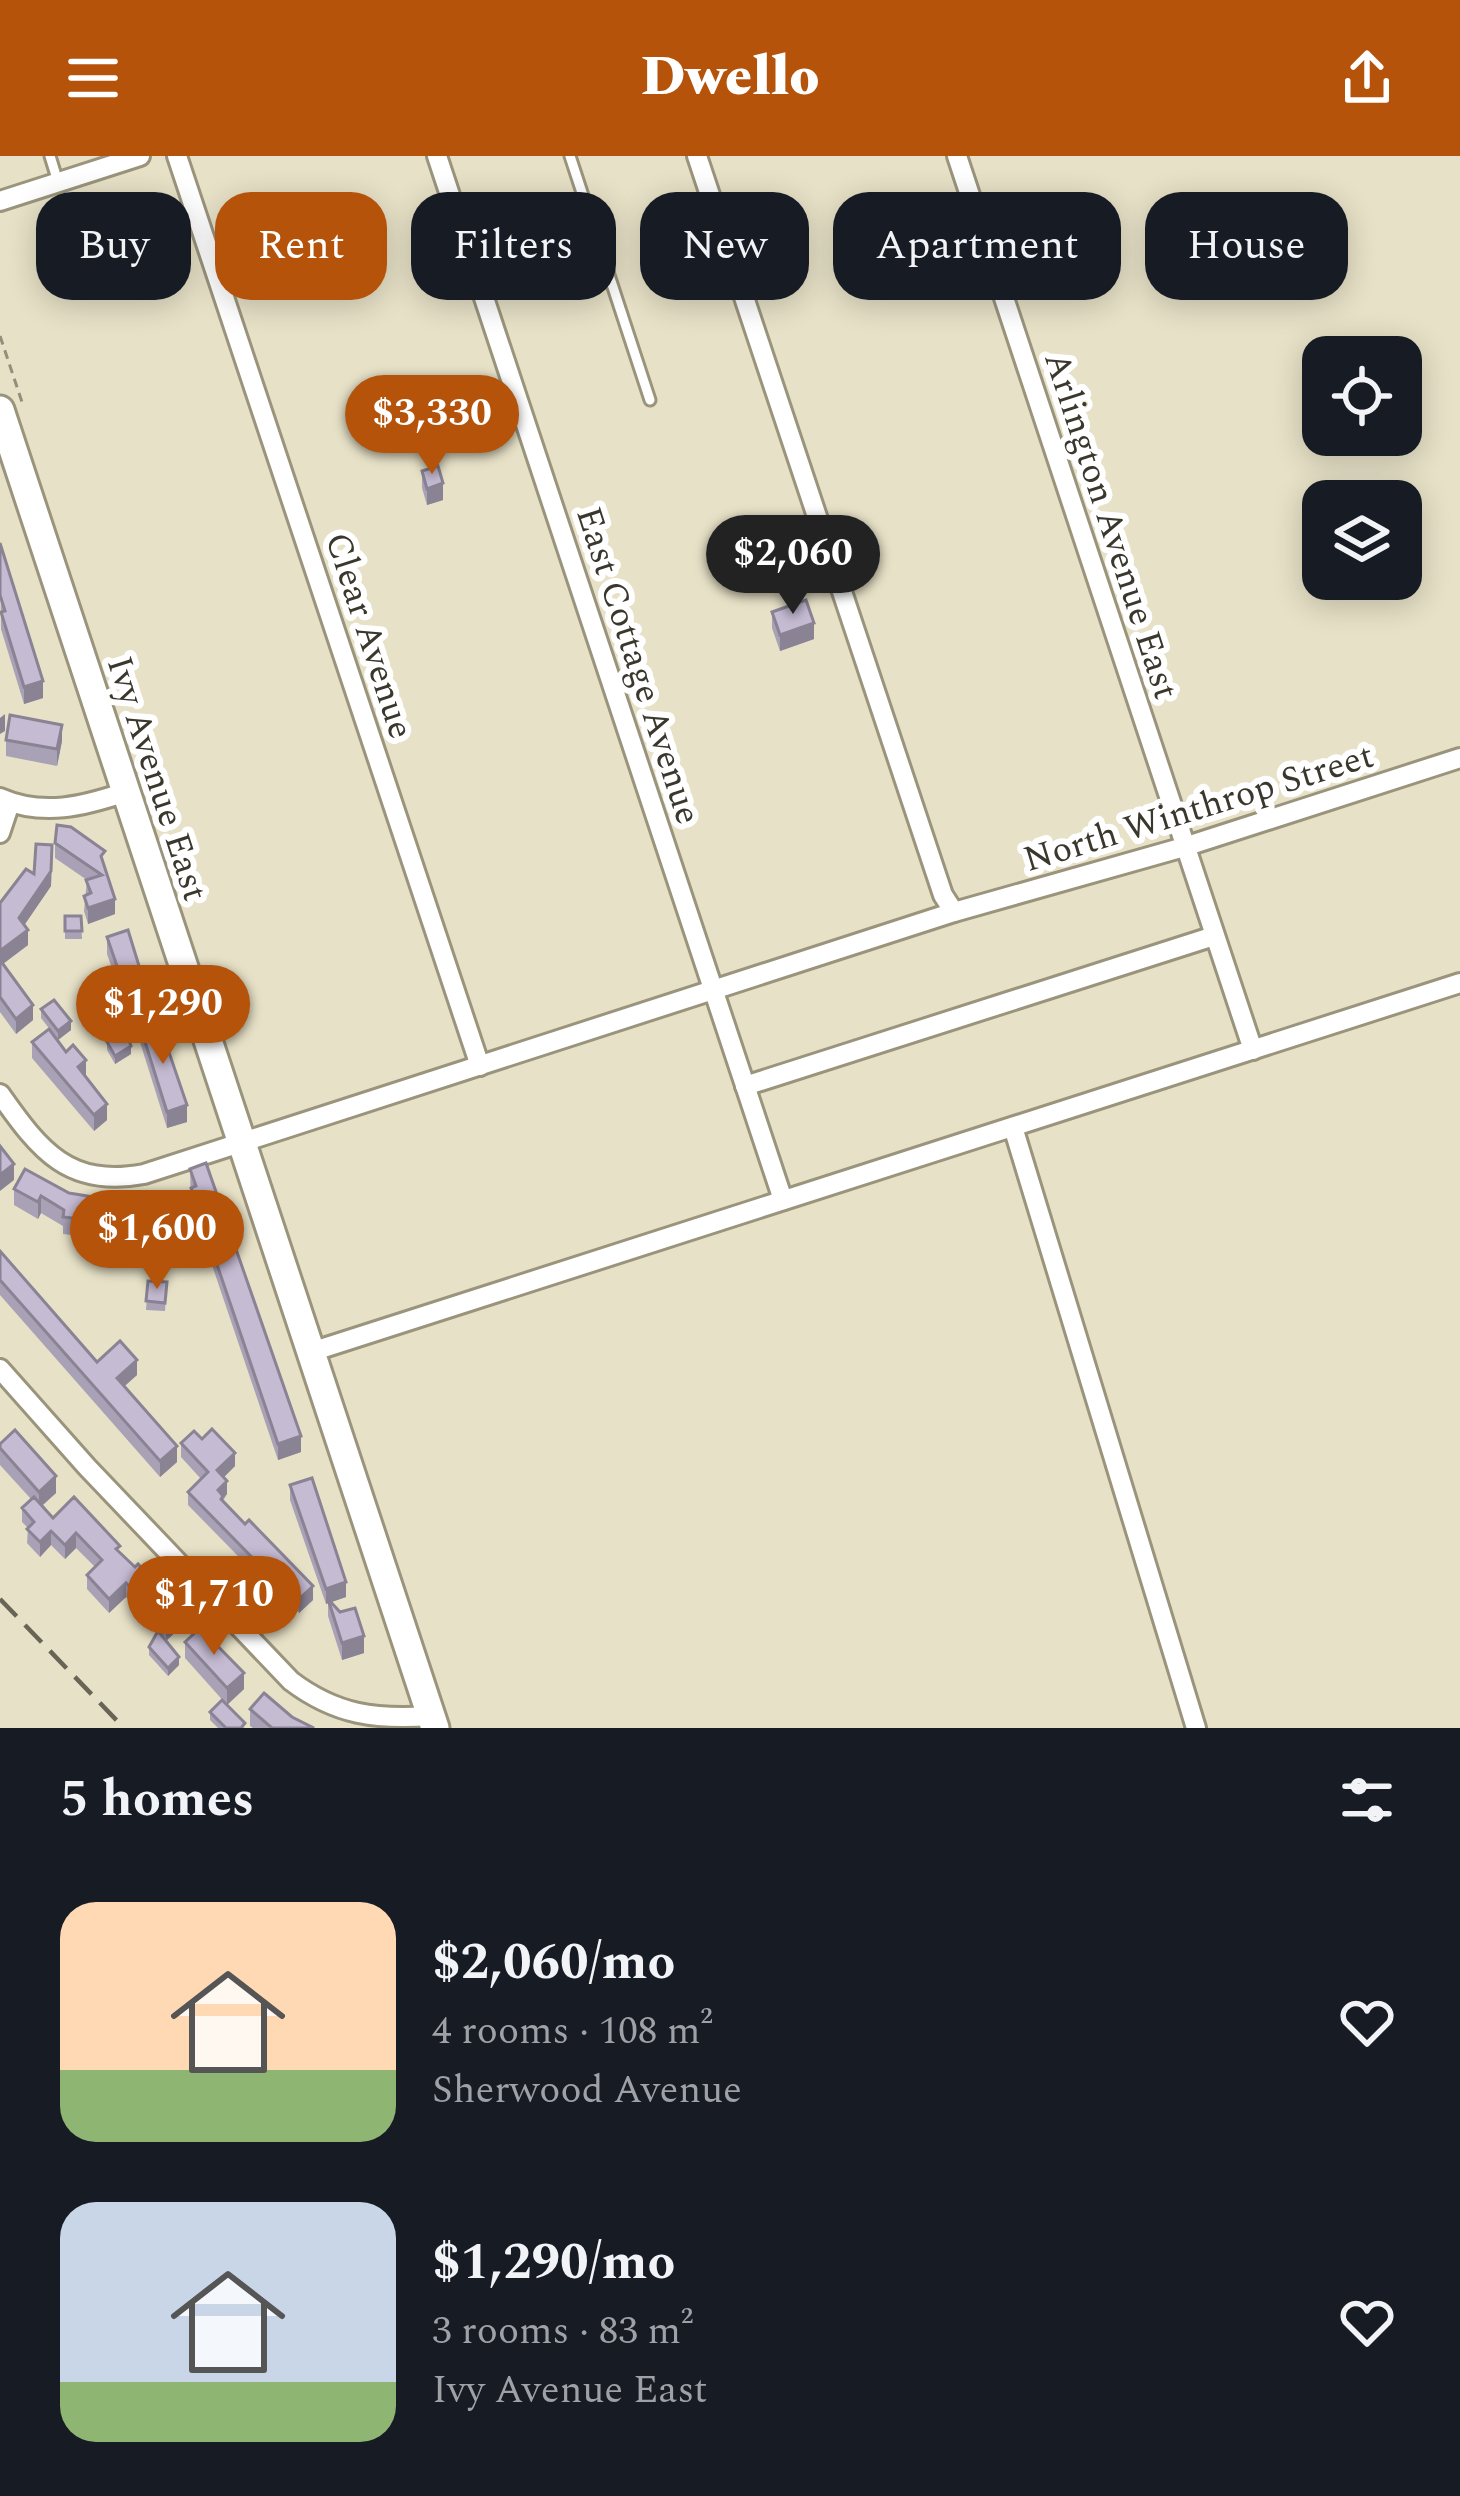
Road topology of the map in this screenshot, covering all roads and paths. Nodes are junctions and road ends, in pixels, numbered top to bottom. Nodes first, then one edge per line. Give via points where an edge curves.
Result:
1 (50, 156) edge
2 (140, 156) edge
3 (177, 156) edge
4 (437, 156) edge
5 (570, 156) edge
6 (697, 156) edge
7 (957, 156) edge
8 (58, 182) junction
9 (0, 201) edge
10 (650, 400) dead end
11 (0, 410) edge
12 (1460, 758) edge
13 (126, 792) junction
14 (5, 801) edge
15 (0, 833) edge
16 (1184, 847) junction
17 (954, 912) junction
18 (1214, 936) junction
19 (1460, 983) edge
20 (713, 990) junction
21 (1253, 1050) junction
22 (480, 1066) junction
23 (745, 1086) junction
24 (0, 1094) edge
25 (1013, 1127) junction
26 (242, 1143) junction
27 (783, 1200) junction
28 (310, 1352) junction
29 (0, 1369) edge
30 (433, 1722) edge
31 (1196, 1728) edge

1 - 8 lane
2 - 8 street
3 - 22 street, Clear Avenue
4 - 20 street, East Cottage Avenue
5 - 10 lane
6 - 17 street
7 - 16 street, Arlington Avenue East
8 - 9 street
11 - 13 street, Ivy Avenue East
12 - 16 street, North Winthrop Street
13 - 14 street via 58,809
13 - 26 street, Ivy Avenue East
14 - 15 street
16 - 17 street, North Winthrop Street
16 - 18 street, Arlington Avenue East
17 - 20 street, North Winthrop Street
18 - 21 street, Arlington Avenue East
18 - 23 street
19 - 21 street
20 - 22 street, North Winthrop Street
20 - 23 street, East Cottage Avenue
21 - 25 street
22 - 26 street, North Winthrop Street
23 - 27 street, East Cottage Avenue
24 - 26 street, North Winthrop Street via 53,1158 103,1178 145,1174
25 - 27 street
25 - 31 street
26 - 28 street, Ivy Avenue East
27 - 28 street
28 - 30 street, Ivy Avenue East
29 - 30 street via 291,1681 360,1716

